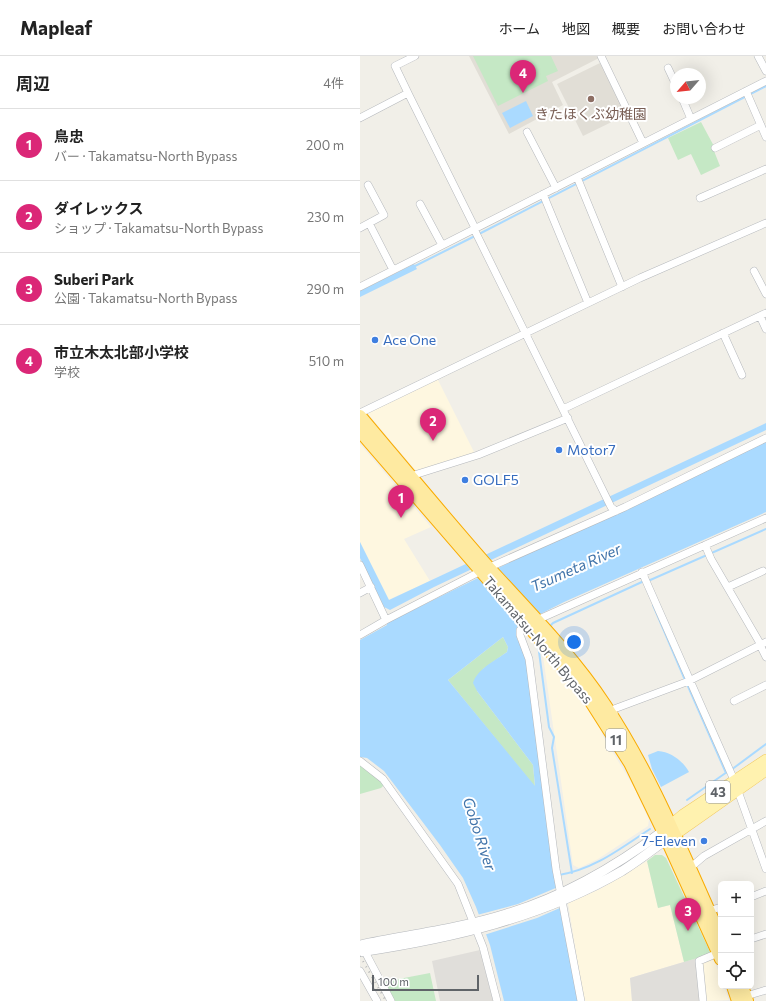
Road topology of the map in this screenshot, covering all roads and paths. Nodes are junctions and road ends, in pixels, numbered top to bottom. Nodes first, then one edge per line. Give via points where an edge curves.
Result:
1 (415, 56) edge
2 (601, 56) edge
3 (758, 56) edge
4 (668, 68) dead end
5 (766, 71) edge
6 (670, 72) edge
7 (766, 81) edge
8 (746, 91) junction
9 (408, 94) junction
10 (685, 104) edge
11 (360, 118) edge
12 (691, 119) junction
13 (761, 125) junction
14 (527, 132) dead end
15 (766, 137) edge
16 (643, 143) junction
17 (715, 148) dead end
18 (766, 168) edge
19 (577, 177) junction
20 (368, 185) dead end
21 (556, 188) junction
22 (544, 194) junction
23 (700, 198) dead end
24 (420, 204) dead end
25 (369, 223) junction
26 (766, 223) edge
27 (360, 228) edge
28 (474, 229) junction
29 (442, 245) junction
30 (393, 270) junction
31 (754, 271) dead end
32 (360, 287) edge
33 (622, 287) junction
34 (766, 294) edge
35 (588, 303) junction
36 (763, 314) edge
37 (766, 329) edge
38 (525, 333) junction
39 (723, 333) junction
40 (742, 375) dead end
41 (563, 409) junction
42 (360, 415) edge
43 (568, 418) junction
44 (360, 431) edge
45 (766, 438) edge
46 (411, 476) junction
47 (614, 509) junction
48 (766, 518) edge
49 (706, 547) junction
50 (473, 556) junction
51 (360, 565) edge
52 (485, 569) junction
53 (763, 571) dead end
54 (644, 574) junction
55 (371, 587) junction
56 (728, 588) junction
57 (360, 593) edge
58 (386, 620) junction
59 (532, 621) junction
60 (360, 635) edge
61 (762, 644) edge
62 (560, 653) junction
63 (766, 657) edge
64 (686, 683) junction
65 (766, 685) edge
66 (734, 701) dead end
67 (614, 718) junction
68 (766, 760) edge
69 (360, 761) edge
70 (766, 770) edge
71 (733, 778) junction
72 (766, 821) edge
73 (752, 829) junction
74 (669, 833) junction
75 (690, 868) junction
76 (766, 869) edge
77 (766, 891) edge
78 (754, 896) edge
79 (561, 897) junction
80 (718, 908) edge
81 (705, 912) junction
82 (478, 925) junction
83 (718, 933) edge
84 (766, 934) edge
85 (754, 938) edge
86 (361, 947) edge
87 (719, 953) edge
88 (718, 956) edge
89 (360, 971) edge
90 (766, 990) edge
91 (740, 997) edge
92 (377, 1001) edge
93 (391, 1001) edge
94 (497, 1001) edge
95 (581, 1001) edge
96 (703, 1001) edge

1 - 9 street via 395,66
2 - 16 street
3 - 5 street
4 - 6 street
7 - 8 street
8 - 12 street
8 - 13 street
9 - 11 street
9 - 28 street
10 - 12 street
12 - 16 street
13 - 15 street
13 - 17 street
14 - 21 street
16 - 19 street
18 - 23 street
19 - 21 street
19 - 33 street
20 - 25 street via 384,215
21 - 22 street
22 - 28 street
22 - 35 street
24 - 29 street
25 - 27 street
25 - 30 street
26 - 33 street
28 - 29 street
28 - 38 street
29 - 30 street
30 - 32 street
31 - 34 street
33 - 35 street
35 - 38 street
36 - 37 street
36 - 39 street
38 - 41 street
38 - 42 street
39 - 40 street
39 - 41 street
41 - 43 street
42 - 46 highway, Takamatsu-North Bypass / 11
43 - 46 street via 478,455
43 - 47 street
44 - 50 highway, Takamatsu-North Bypass / 11
45 - 47 street
46 - 50 highway, Takamatsu-North Bypass / 11
47 - 52 street
48 - 49 street
49 - 54 street
49 - 56 street
50 - 52 highway, Takamatsu-North Bypass / 11
51 - 55 street
52 - 58 street
52 - 59 highway, Takamatsu-North Bypass / 11
53 - 56 street
54 - 59 street
54 - 64 street
55 - 57 street
55 - 58 street
56 - 61 street
58 - 60 street
59 - 62 highway, Takamatsu-North Bypass / 11
59 - 79 street via 520,630 520,635 529,659
61 - 63 street
61 - 64 street
62 - 67 highway, Takamatsu-North Bypass / 11 via 591,684
62 - 74 highway, Takamatsu-North Bypass / 11 via 618,743
64 - 67 street via 614,709
64 - 71 street
65 - 66 street
67 - 74 highway, Takamatsu-North Bypass / 11 via 638,759
68 - 71 main road, 43
69 - 82 street via 383,779 458,884
70 - 71 main road, 43
71 - 73 street
71 - 74 main road, 43
72 - 73 street
73 - 75 street via 704,856
73 - 76 street
74 - 75 highway, Takamatsu-North Bypass / 11
74 - 79 street
74 - 81 highway, Takamatsu-North Bypass / 11
75 - 81 highway, Takamatsu-North Bypass / 11
77 - 78 street
79 - 82 street
79 - 95 street
80 - 81 street
81 - 83 highway, Takamatsu-North Bypass / 11
81 - 87 highway, Takamatsu-North Bypass / 11
82 - 86 street
82 - 94 street
84 - 85 street
86 - 93 street
88 - 96 street via 699,960
89 - 92 street
90 - 91 street

